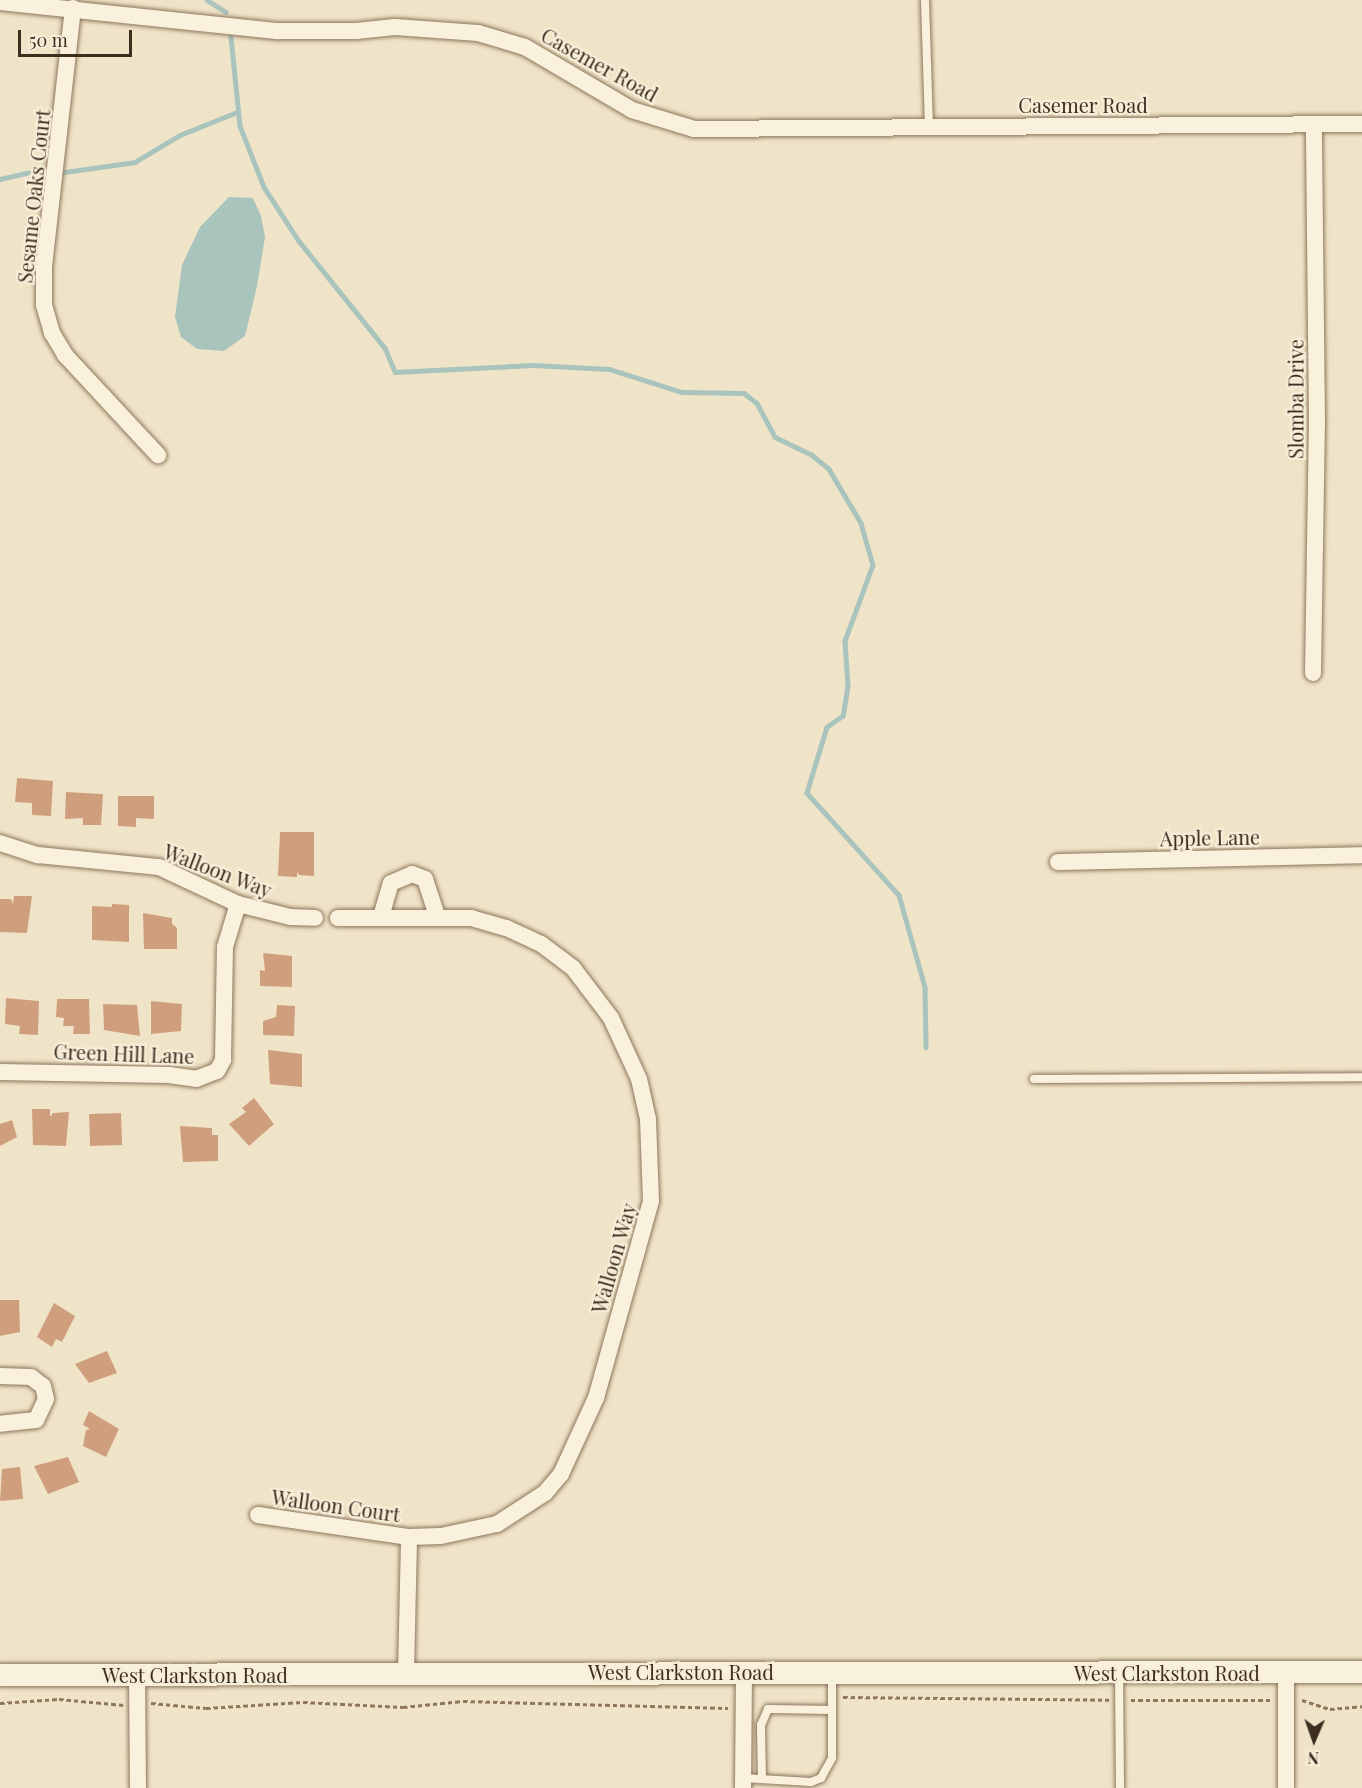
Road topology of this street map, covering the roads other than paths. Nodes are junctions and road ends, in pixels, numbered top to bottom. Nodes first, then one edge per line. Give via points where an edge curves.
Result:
1 (925, 0) edge
2 (0, 2) edge
3 (73, 8) junction
4 (1362, 124) edge
5 (929, 125) junction
6 (1314, 125) junction
7 (158, 455) dead end
8 (1313, 674) dead end
9 (0, 843) edge
10 (1362, 855) edge
11 (1058, 862) dead end
12 (238, 904) junction
13 (437, 916) junction
14 (381, 917) junction
15 (315, 918) dead end
16 (338, 918) dead end
17 (0, 1072) edge
18 (1362, 1077) edge
19 (1034, 1079) dead end
20 (0, 1376) edge
21 (0, 1424) edge
22 (258, 1515) dead end
23 (409, 1537) junction
24 (744, 1671) junction
25 (1286, 1671) junction
26 (832, 1672) junction
27 (1119, 1672) junction
28 (1362, 1672) edge
29 (406, 1673) junction
30 (137, 1674) junction
31 (0, 1675) edge
32 (832, 1710) junction
33 (762, 1779) junction
34 (743, 1783) edge
35 (138, 1788) edge
36 (1120, 1788) edge
37 (1286, 1788) edge

1 - 5 lane
2 - 3 street, Casemer Road
3 - 5 street, Casemer Road via 278,31 395,27 478,33 525,47 633,110 694,129
3 - 7 street, Sesame Oaks Court via 44,267 44,305 52,333 65,355
4 - 6 street, Casemer Road
5 - 6 street, Casemer Road
6 - 8 street, Slomba Drive via 1317,424
9 - 12 street, Walloon Way via 38,855 159,867
10 - 11 street, Apple Lane
12 - 15 street, Walloon Way via 290,917
12 - 17 street, Green Hill Lane via 225,947 223,1060 217,1071 196,1079 148,1074
13 - 14 street, Walloon Way
13 - 14 street via 425,879 412,873 391,883
13 - 23 street, Walloon Way via 472,918 506,927 541,944 573,968 594,992 625,1042 639,1078 648,1119 651,1201 596,1398 561,1474 546,1493 497,1524 470,1533
14 - 16 street, Walloon Way
18 - 19 lane
20 - 21 street via 31,1377 43,1386 46,1399 36,1420
22 - 23 street, Walloon Court
23 - 29 street
24 - 26 main road, West Clarkston Road
24 - 29 main road, West Clarkston Road
24 - 34 street
25 - 27 main road, West Clarkston Road
25 - 28 main road, West Clarkston Road
25 - 37 street
26 - 27 main road, West Clarkston Road
26 - 32 lane
27 - 36 lane
29 - 30 main road, West Clarkston Road
30 - 31 main road, West Clarkston Road
30 - 35 street
32 - 33 lane via 832,1758 821,1778 811,1782
32 - 33 lane via 768,1709 762,1725
33 - 34 lane

